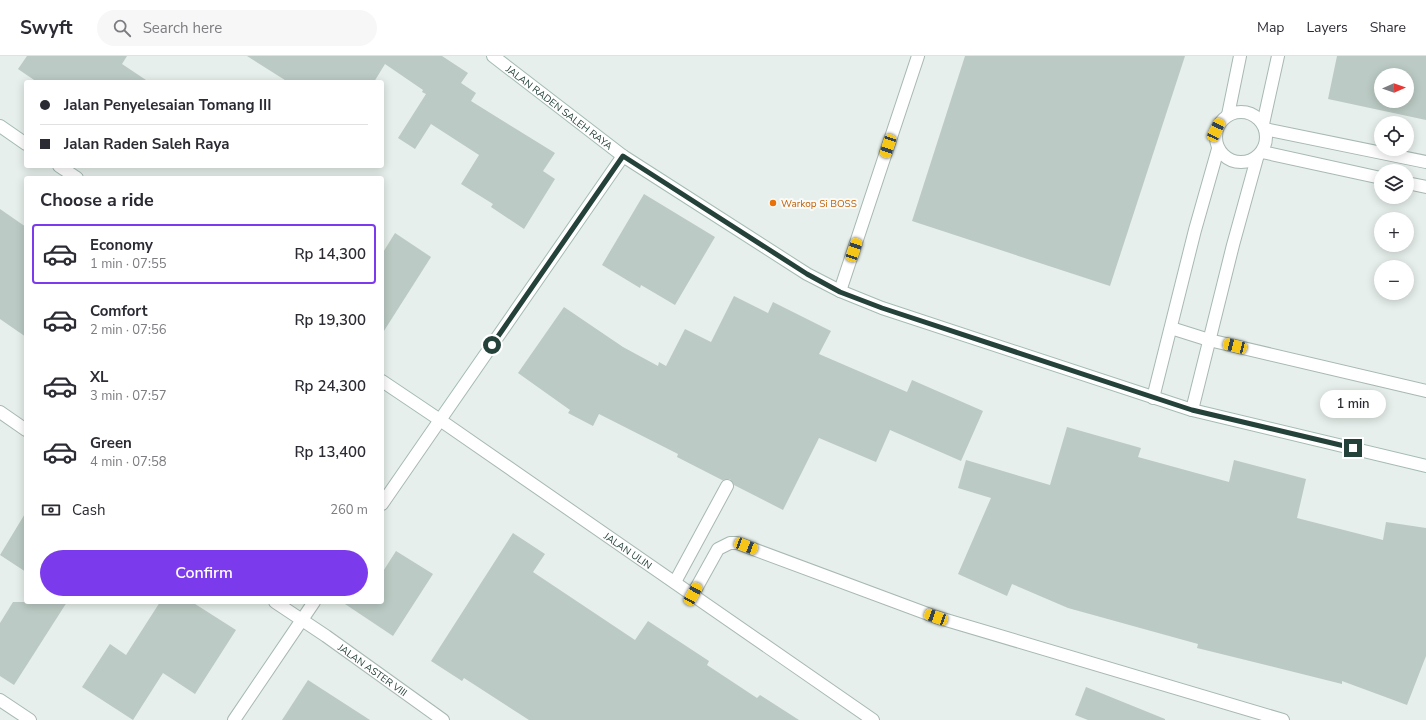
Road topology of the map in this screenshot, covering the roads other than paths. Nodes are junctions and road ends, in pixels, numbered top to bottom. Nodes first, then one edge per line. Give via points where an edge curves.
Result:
1 (493, 56) edge
2 (918, 56) edge
3 (1240, 56) edge
4 (1278, 56) edge
5 (1228, 115) junction
6 (0, 126) edge
7 (1264, 126) junction
8 (24, 143) edge
9 (1218, 149) junction
10 (1259, 155) junction
11 (623, 156) junction
12 (1426, 162) edge
13 (62, 168) edge
14 (74, 176) edge
15 (1374, 177) edge
16 (1414, 184) edge
17 (1426, 187) edge
18 (840, 292) junction
19 (1171, 328) junction
20 (1209, 340) junction
21 (384, 382) edge
22 (1426, 391) edge
23 (1153, 398) junction
24 (1192, 410) junction
25 (0, 412) edge
26 (440, 420) junction
27 (24, 429) edge
28 (1426, 466) edge
29 (727, 486) dead end
30 (384, 501) edge
31 (676, 582) junction
32 (693, 594) junction
33 (278, 604) edge
34 (313, 604) edge
35 (301, 620) junction
36 (0, 700) edge
37 (30, 720) edge
38 (234, 720) edge
39 (443, 720) edge
40 (873, 720) edge
41 (1283, 720) edge

1 - 11 street, JALAN RADEN SALEH RAYA
2 - 18 street
3 - 5 street
4 - 7 street
5 - 7 street via 1243,111 1258,117
5 - 9 street via 1220,121 1216,130
6 - 8 street
7 - 10 street via 1266,141
7 - 12 street
9 - 10 street via 1225,157 1235,162 1246,162
9 - 19 street
10 - 15 street
10 - 20 street
11 - 18 street, JALAN RADEN SALEH RAYA via 807,274
11 - 26 street
13 - 14 street
16 - 17 street
18 - 23 street, JALAN RADEN SALEH RAYA
19 - 20 street
19 - 23 street
20 - 22 street
20 - 24 street
21 - 26 street, JALAN ULIN
23 - 24 street, JALAN RADEN SALEH RAYA
24 - 28 street, JALAN RADEN SALEH RAYA
25 - 27 street
26 - 30 street
26 - 31 street, JALAN ULIN
29 - 31 street
31 - 32 street, JALAN ULIN
32 - 40 street, JALAN ULIN
32 - 41 street via 718,549 730,543 737,543 936,617
33 - 35 street, JALAN ASTER VIII
34 - 35 street
35 - 38 street
35 - 39 street, JALAN ASTER VIII
36 - 37 street

